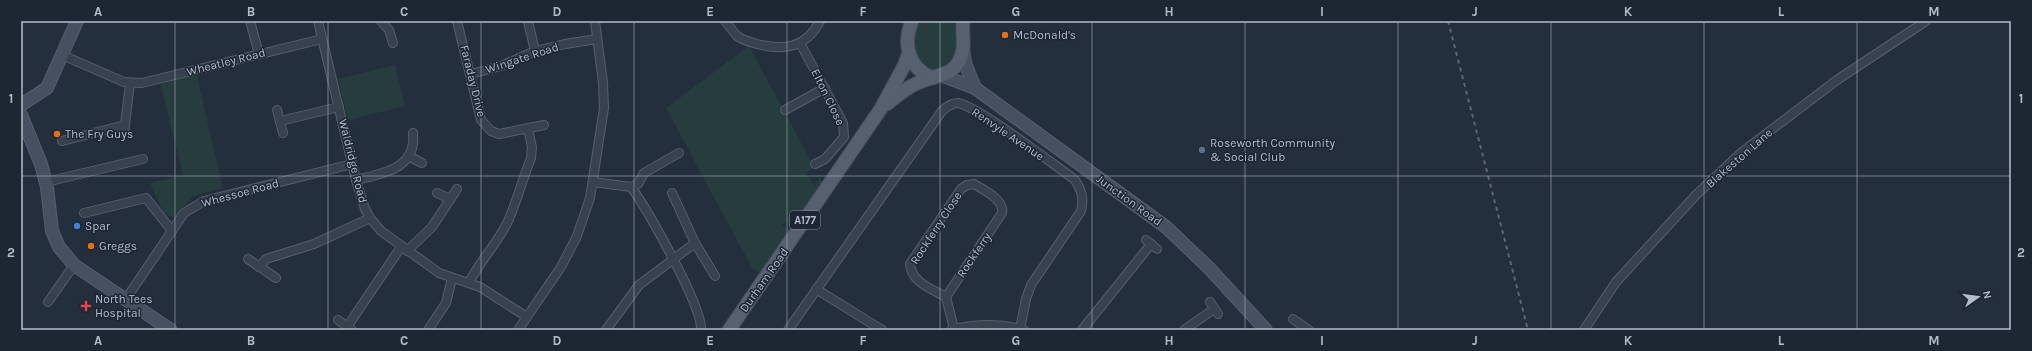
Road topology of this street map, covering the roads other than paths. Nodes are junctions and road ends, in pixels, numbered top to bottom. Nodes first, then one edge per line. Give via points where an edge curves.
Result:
1 (77, 21) edge
2 (250, 21) edge
3 (381, 21) edge
4 (457, 21) edge
5 (528, 21) edge
6 (595, 21) edge
7 (725, 21) edge
8 (820, 21) edge
9 (912, 21) edge
10 (1926, 21) edge
11 (320, 22) edge
12 (962, 22) edge
13 (908, 28) edge
14 (322, 39) junction
15 (597, 39) junction
16 (393, 43) dead end
17 (800, 43) junction
18 (963, 49) junction
19 (535, 51) junction
20 (909, 52) junction
21 (259, 54) junction
22 (62, 55) junction
23 (471, 74) junction
24 (938, 77) junction
25 (130, 83) junction
26 (825, 88) junction
27 (975, 88) junction
28 (21, 105) edge
29 (339, 107) junction
30 (277, 110) dead end
31 (785, 110) dead end
32 (880, 110) junction
33 (21, 115) edge
34 (280, 121) junction
35 (544, 125) dead end
36 (528, 129) junction
37 (413, 132) dead end
38 (283, 133) dead end
39 (62, 141) dead end
40 (679, 153) dead end
41 (408, 156) junction
42 (143, 159) dead end
43 (422, 163) dead end
44 (352, 164) junction
45 (815, 164) dead end
46 (356, 180) junction
47 (46, 182) junction
48 (593, 182) junction
49 (631, 187) junction
50 (456, 189) dead end
51 (437, 193) dead end
52 (672, 193) dead end
53 (450, 199) junction
54 (84, 213) dead end
55 (1002, 213) joint
56 (370, 218) junction
57 (172, 231) junction
58 (695, 243) junction
59 (1152, 245) dead end
60 (404, 249) junction
61 (248, 259) dead end
62 (672, 260) junction
63 (74, 265) junction
64 (260, 267) junction
65 (715, 276) dead end
66 (276, 278) dead end
67 (452, 278) junction
68 (469, 283) junction
69 (816, 289) junction
70 (946, 297) junction
71 (126, 299) junction
72 (48, 302) dead end
73 (1214, 308) dead end
74 (527, 317) junction
75 (1293, 319) dead end
76 (338, 320) dead end
77 (349, 328) edge
78 (1022, 329) edge
79 (171, 330) edge
80 (428, 330) edge
81 (518, 330) edge
82 (607, 330) edge
83 (700, 330) edge
84 (729, 330) edge
85 (788, 330) edge
86 (882, 330) edge
87 (952, 330) edge
88 (1082, 330) edge
89 (1184, 330) edge
90 (1266, 330) edge
91 (1309, 330) edge
92 (1584, 330) edge

1 - 22 main road
2 - 21 street
3 - 16 street
4 - 23 street, Faraday Drive
5 - 19 street
6 - 15 street
7 - 17 street via 738,37 749,42 774,48
8 - 17 street via 813,34
9 - 13 main road, Durham Road
10 - 92 street, Blakeston Lane via 1837,80 1742,152 1696,195 1616,282
11 - 14 street, Waldridge Road
12 - 18 main road, Durham Road
13 - 20 main road, Durham Road
14 - 21 street, Wheatley Road
14 - 29 street, Waldridge Road
15 - 19 street, Wingate Road
15 - 48 street via 604,108
17 - 26 street, Elton Close
18 - 24 main road, Durham Road via 952,71
18 - 27 main road via 965,63
19 - 23 street, Wingate Road via 501,66
20 - 24 main road, Durham Road via 913,64 923,74
20 - 32 main road, Durham Road / A177
21 - 25 street, Wheatley Road
22 - 25 street
22 - 28 main road via 47,88
23 - 36 street, Faraday Drive via 481,120 491,131 499,134
24 - 27 main road, Junction Road
24 - 32 main road, Durham Road / A177 via 921,81 902,91
25 - 39 street via 124,129 75,135
26 - 31 street
26 - 45 street, Elton Close via 843,123 844,137 825,159
27 - 90 main road, Junction Road via 1166,227 1209,268
29 - 34 street
29 - 44 street, Waldridge Road
30 - 34 street
32 - 84 main road, Durham Road / A177
33 - 47 main road
34 - 38 street
35 - 36 street, Faraday Drive
36 - 68 street via 532,147 531,158 508,220
37 - 41 street via 413,145
40 - 49 street via 644,173 638,184
41 - 43 street
41 - 46 street via 395,169
42 - 47 street
44 - 46 street, Waldridge Road
44 - 57 street, Whessoe Road via 204,201 184,213
46 - 56 street, Waldridge Road
47 - 63 main road via 52,230 59,247
48 - 49 street
48 - 74 street via 577,236 561,267
49 - 62 street via 645,206
50 - 53 street
51 - 53 street
52 - 58 street
53 - 60 street via 432,227
54 - 57 street via 146,198
55 - 70 street, Rockferry
55 - 70 street, Rockferry Close via 999,201 974,184 967,185 961,189 910,264 910,272 915,278
56 - 60 street, Waldridge Road via 381,231
56 - 64 street via 314,244 266,259
57 - 71 street, Whessoe Road
58 - 62 street
58 - 65 street
59 - 88 street
60 - 67 street, Waldridge Road
60 - 77 street
61 - 64 street
62 - 82 street via 639,286
62 - 83 street via 694,302 701,324
63 - 71 main road
63 - 72 street
64 - 66 street
67 - 68 street, Waldridge Road
67 - 80 street via 446,303
68 - 74 street, Waldridge Road
69 - 78 street, Renvyle Avenue via 942,111 951,104 958,103 996,124 1074,179 1081,189 1081,211 1031,285 1026,299
69 - 85 street, Renvyle Avenue
69 - 86 street
70 - 87 street
71 - 79 main road
73 - 89 street
74 - 81 street
75 - 91 street
76 - 77 street
78 - 87 street via 983,325

